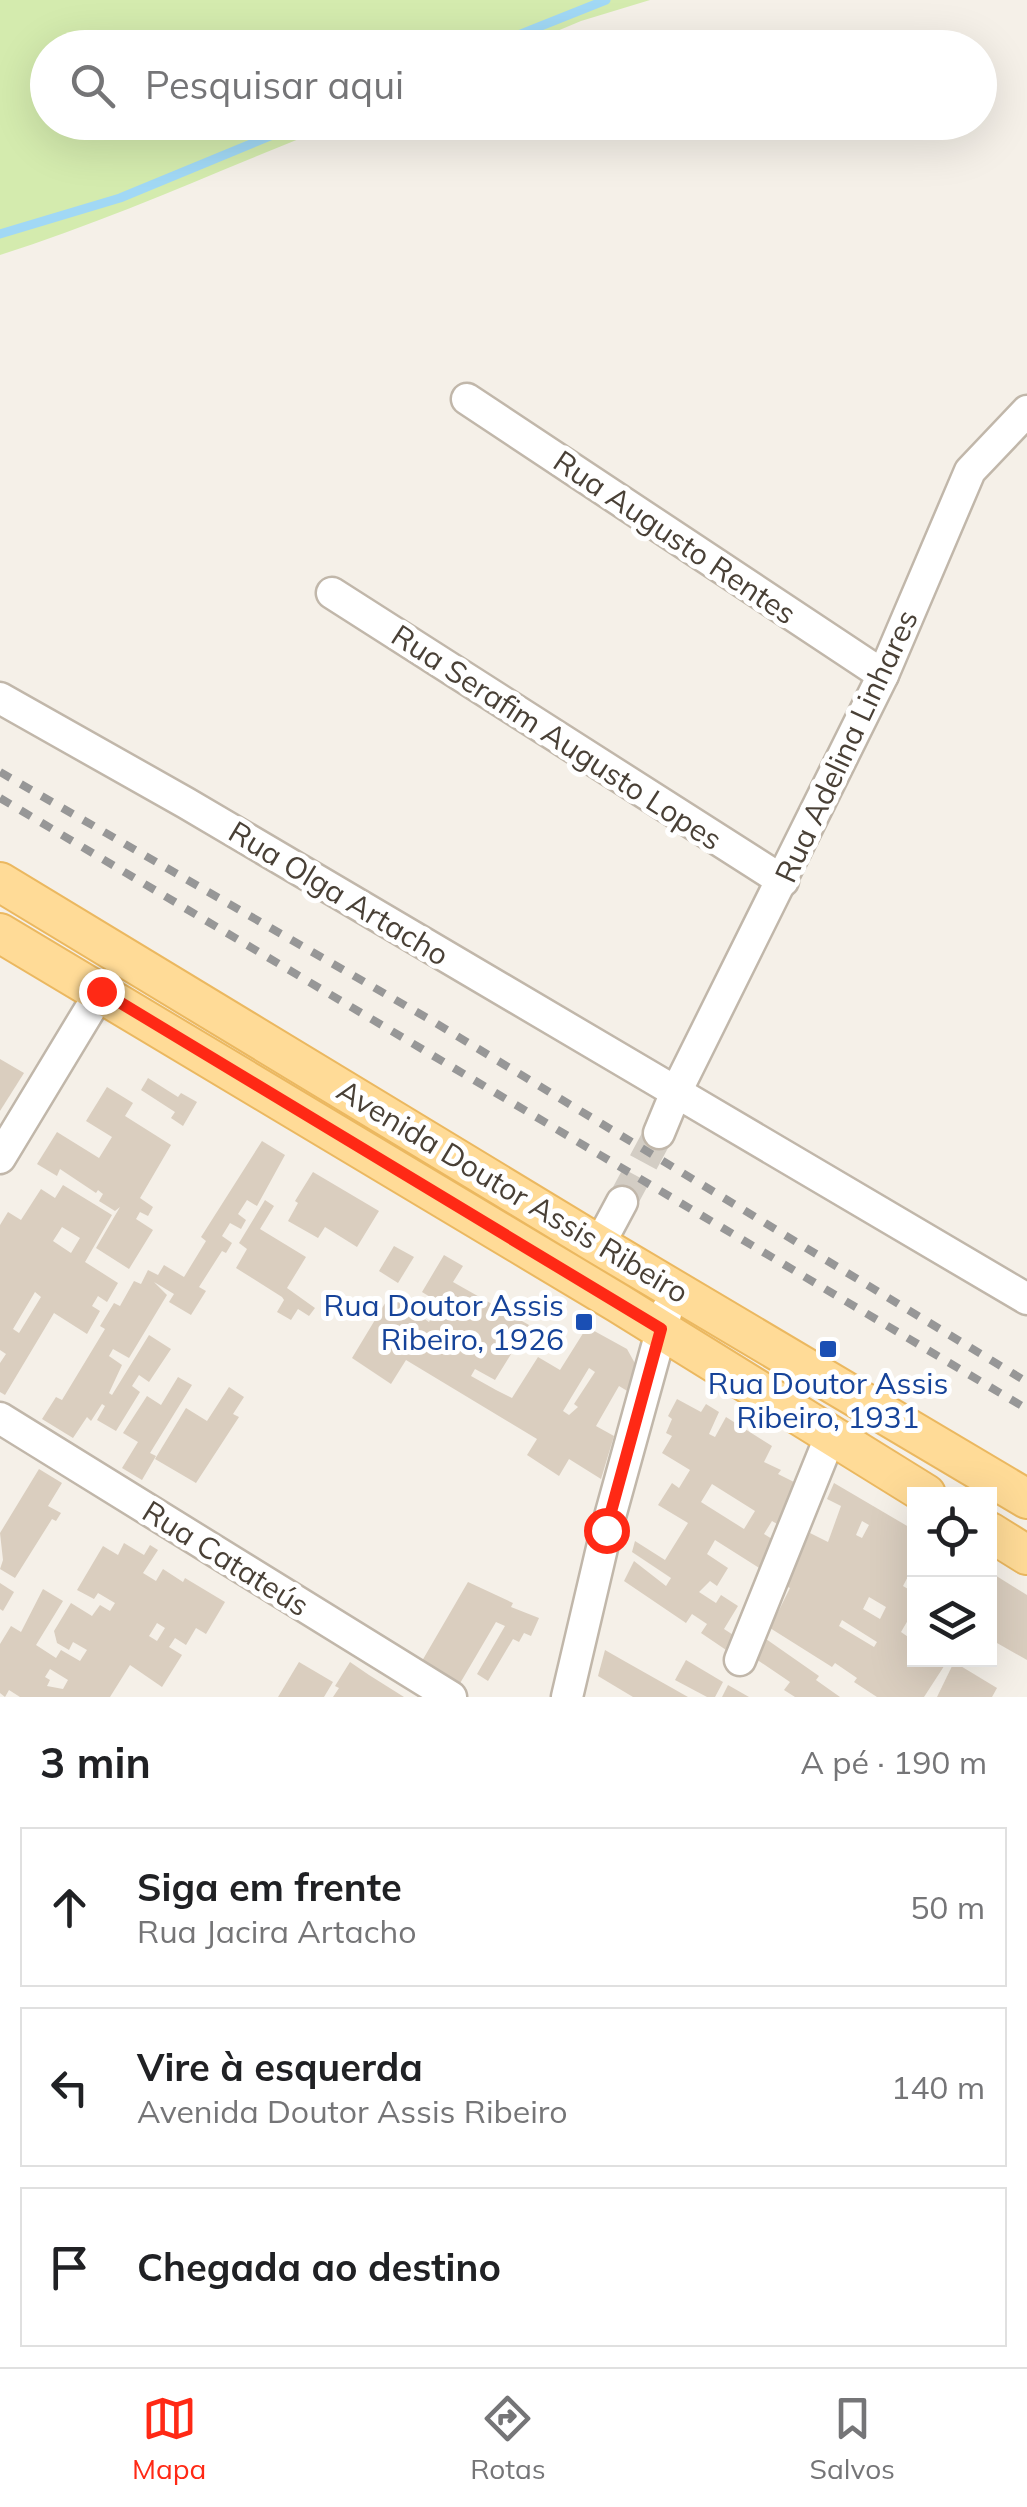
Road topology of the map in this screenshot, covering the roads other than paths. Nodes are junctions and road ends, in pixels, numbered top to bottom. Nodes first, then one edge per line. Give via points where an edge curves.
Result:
1 (467, 399) dead end
2 (1027, 411) edge
3 (332, 593) dead end
4 (883, 676) junction
5 (0, 698) edge
6 (783, 880) junction
7 (0, 882) edge
8 (0, 933) edge
9 (101, 991) junction
10 (676, 1092) junction
11 (660, 1132) tunnel mouth
12 (0, 1158) edge
13 (622, 1202) tunnel mouth
14 (599, 1245) junction
15 (672, 1288) junction
16 (1027, 1300) edge
17 (661, 1329) junction
18 (0, 1418) edge
19 (830, 1437) junction
20 (914, 1487) edge
21 (1027, 1499) edge
22 (997, 1536) edge
23 (1027, 1555) edge
24 (740, 1660) dead end
25 (451, 1697) edge
26 (567, 1697) edge

1 - 4 street, Rua Augusto Rentes
2 - 4 street, Rua Adelina Linhares via 970,471
3 - 6 street, Rua Serafim Augusto Lopes
4 - 6 street, Rua Adelina Linhares
5 - 10 street, Rua Olga Artacho
6 - 10 street, Rua Adelina Linhares
7 - 14 main road, Avenida Doutor Assis Ribeiro
8 - 9 main road, Avenida Doutor Assis Ribeiro
9 - 12 street
9 - 17 main road, Avenida Doutor Assis Ribeiro
10 - 11 street
10 - 16 street, Rua Olga Artacho
13 - 14 street
14 - 15 main road, Avenida Doutor Assis Ribeiro
15 - 17 street
15 - 21 main road, Avenida Doutor Assis Ribeiro
17 - 19 main road, Avenida Doutor Assis Ribeiro
17 - 26 street
18 - 25 street, Rua Catateús
19 - 20 main road, Avenida Doutor Assis Ribeiro
19 - 24 street
22 - 23 main road

